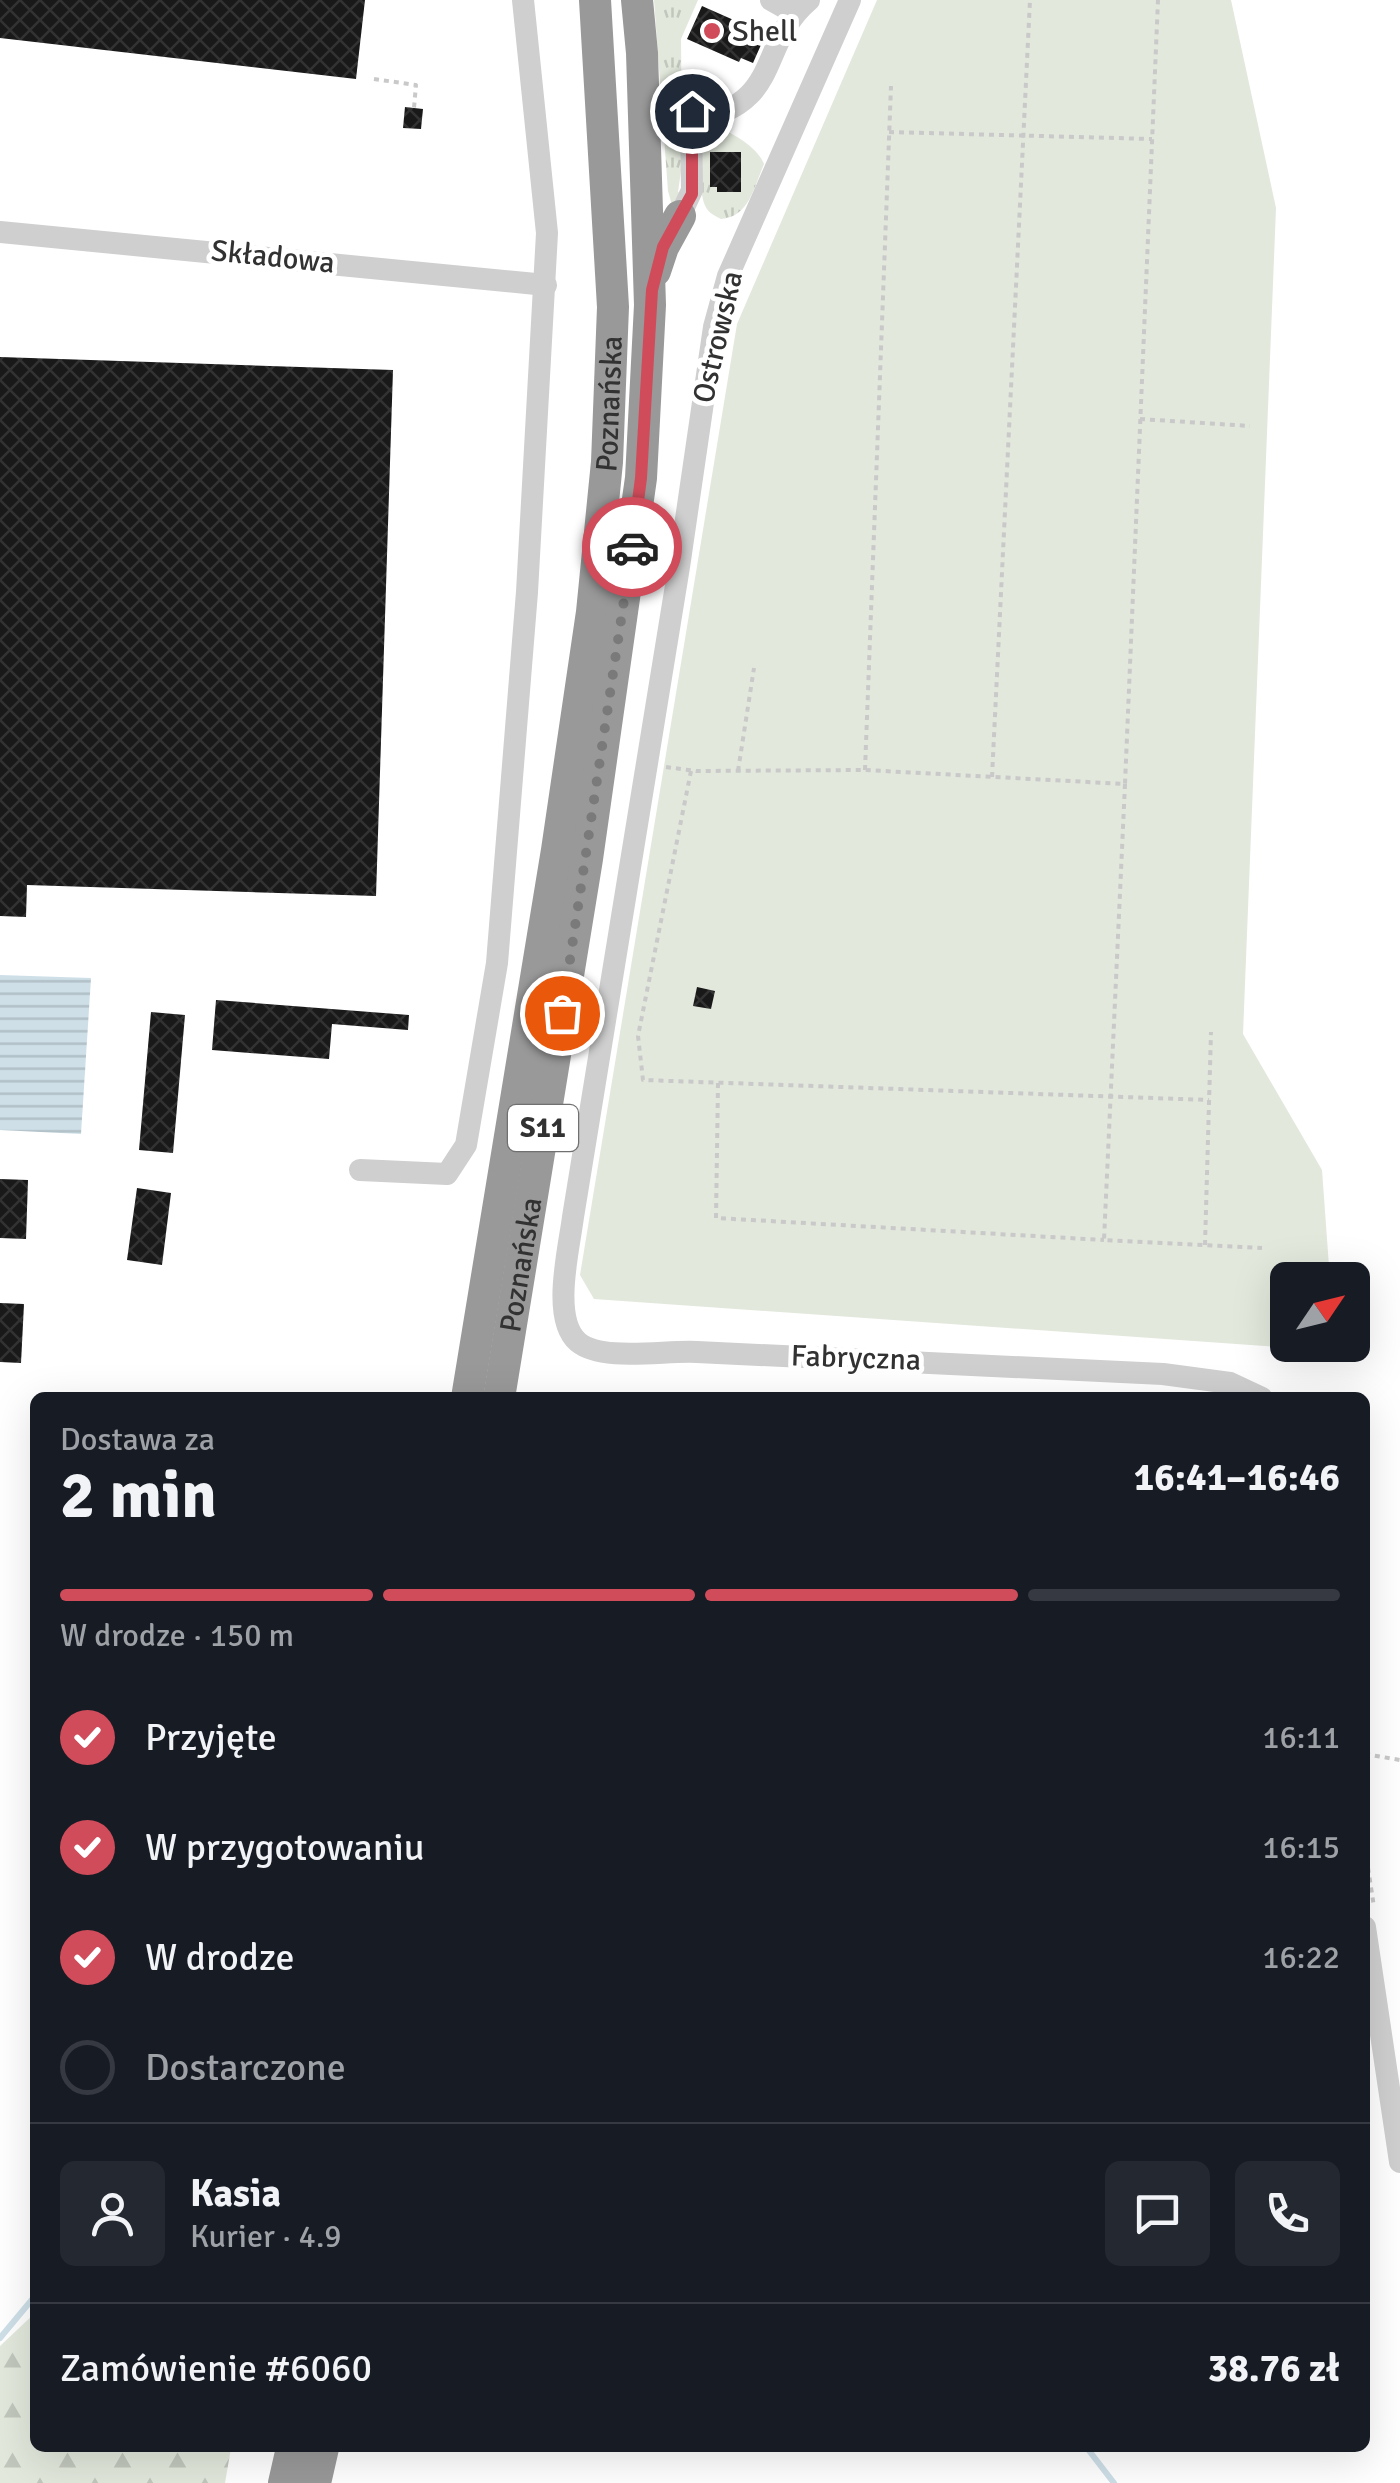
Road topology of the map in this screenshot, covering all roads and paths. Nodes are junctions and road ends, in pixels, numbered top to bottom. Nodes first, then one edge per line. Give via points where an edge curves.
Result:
1 (523, 0) edge
2 (595, 0) edge
3 (637, 0) edge
4 (771, 0) edge
5 (850, 0) edge
6 (1030, 0) edge
7 (1158, 0) edge
8 (802, 6) edge
9 (374, 79) dead end
10 (891, 86) dead end
11 (414, 108) dead end
12 (889, 132) junction
13 (1023, 135) junction
14 (1152, 138) junction
15 (680, 216) joint
16 (0, 232) edge
17 (546, 284) junction
18 (650, 305) junction
19 (1140, 420) junction
20 (1250, 426) dead end
21 (754, 668) dead end
22 (647, 764) junction
23 (865, 770) junction
24 (691, 771) junction
25 (738, 771) junction
26 (992, 778) junction
27 (1124, 784) junction
28 (1211, 1032) dead end
29 (718, 1082) junction
30 (1110, 1097) junction
31 (1209, 1100) junction
32 (360, 1170) dead end
33 (573, 1217) joint
34 (1104, 1240) junction
35 (1206, 1245) junction
36 (1262, 1248) dead end
37 (468, 1392) edge
38 (500, 1392) edge
39 (1250, 1392) edge
40 (1370, 1755) edge
41 (1400, 1760) edge
42 (1370, 1960) edge
43 (1400, 2162) edge
44 (291, 2452) edge
45 (321, 2452) edge
46 (284, 2483) edge
47 (315, 2483) edge

1 - 17 street via 547,232
2 - 37 highway, Poznańska / S11 via 613,307 607,462 557,850
3 - 18 highway, Poznańska / S11
4 - 8 street
5 - 22 street, Ostrowska via 720,300
6 - 13 path
7 - 14 path
8 - 15 street via 758,89 732,107 692,116 692,194
9 - 11 path via 416,84
10 - 12 path
12 - 13 path
12 - 23 path
13 - 14 path
13 - 26 path
14 - 19 path
15 - 18 highway via 657,263
16 - 17 street, Składowa
17 - 32 street via 498,963 466,1144 447,1174
18 - 38 highway, Poznańska / S11 via 631,553
19 - 20 path
19 - 27 path
21 - 25 path
22 - 24 path
22 - 33 street, Ostrowska
23 - 25 path
23 - 26 path
24 - 25 path
24 - 29 path via 638,1036 643,1080
26 - 27 path
27 - 30 path
28 - 31 path
29 - 30 path
29 - 34 path via 716,1218
30 - 31 path
30 - 34 path
31 - 35 path
33 - 39 street, Fabryczna via 566,1324 582,1345 602,1353 1164,1374 1230,1382
34 - 35 path
35 - 36 path
40 - 41 path
42 - 43 street
44 - 46 highway
45 - 47 highway

